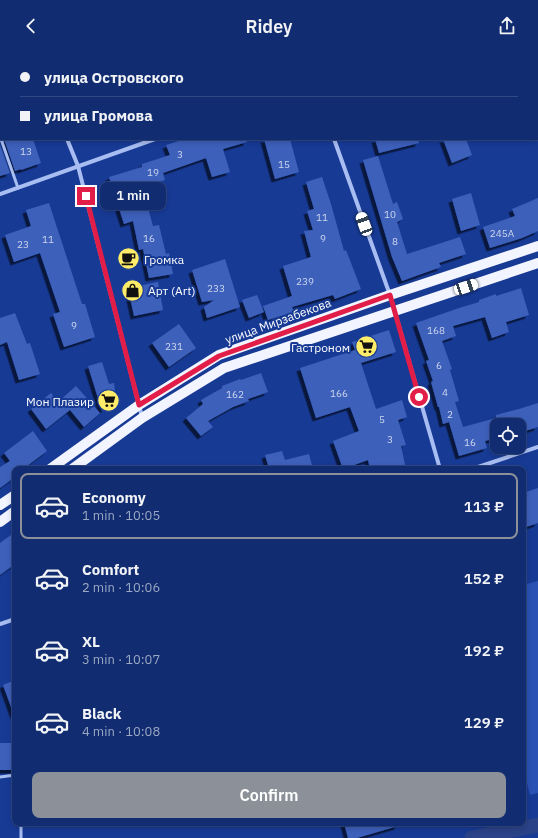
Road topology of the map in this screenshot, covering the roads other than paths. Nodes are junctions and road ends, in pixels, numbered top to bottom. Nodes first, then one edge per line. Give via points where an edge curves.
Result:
1 (2, 140) edge
2 (67, 140) edge
3 (152, 140) edge
4 (334, 140) edge
5 (78, 166) junction
6 (18, 188) junction
7 (0, 194) edge
8 (538, 246) edge
9 (538, 263) edge
10 (390, 295) junction
11 (394, 310) junction
12 (139, 405) junction
13 (142, 418) junction
14 (538, 447) edge
15 (54, 466) edge
16 (76, 466) edge
17 (439, 466) edge
18 (481, 466) edge
19 (12, 497) edge
20 (0, 505) edge
21 (12, 513) edge
22 (0, 522) edge
23 (12, 620) edge
24 (0, 624) edge
25 (12, 776) edge
26 (0, 778) edge
27 (21, 826) edge
28 (21, 838) edge

1 - 6 lane
2 - 5 street
3 - 5 street
4 - 10 street
5 - 6 street
5 - 12 street
6 - 7 street
8 - 10 main road, улица Мирзабекова
9 - 11 main road
10 - 11 street
10 - 12 main road, улица Мирзабекова via 219,356
11 - 13 main road via 224,368
11 - 17 street
12 - 13 street
12 - 15 main road, улица Мирзабекова
13 - 16 main road
14 - 18 street
19 - 20 main road
21 - 22 main road
23 - 24 street
25 - 26 lane
27 - 28 lane

